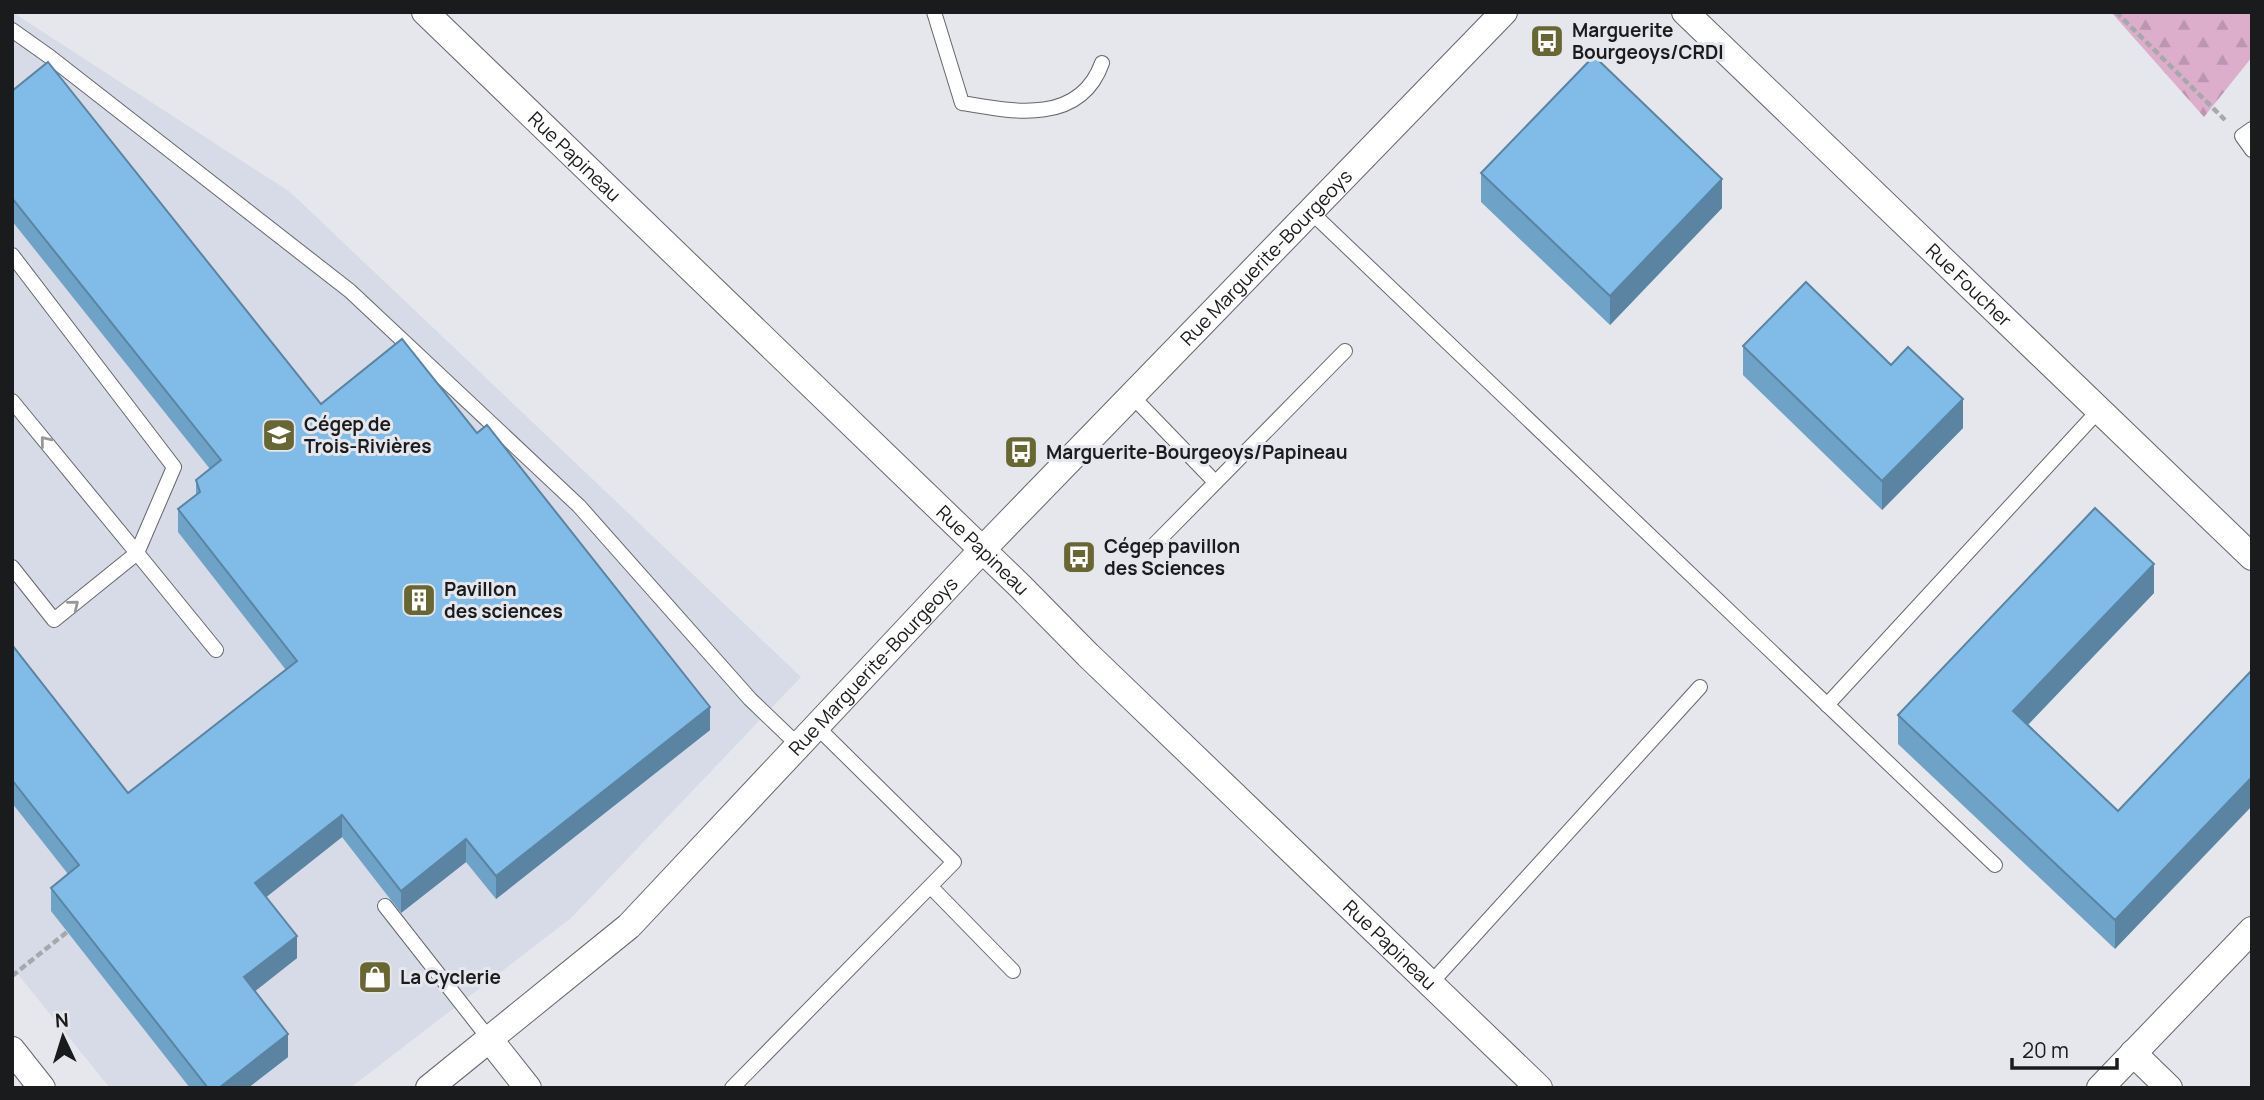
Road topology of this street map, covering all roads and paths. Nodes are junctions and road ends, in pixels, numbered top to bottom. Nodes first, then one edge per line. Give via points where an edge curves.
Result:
1 (425, 12) edge
2 (934, 12) edge
3 (1504, 12) edge
4 (1685, 12) edge
5 (2116, 12) edge
6 (14, 34) edge
7 (1102, 63) dead end
8 (2247, 132) edge
9 (2252, 150) edge
10 (1311, 212) junction
11 (12, 255) edge
12 (1345, 351) dead end
13 (1132, 396) junction
14 (12, 401) edge
15 (2099, 410) junction
16 (1215, 482) junction
17 (1152, 547) dead end
18 (982, 550) junction
19 (138, 553) junction
20 (2252, 557) edge
21 (12, 567) edge
22 (215, 650) dead end
23 (1700, 687) dead end
24 (1827, 705) junction
25 (808, 736) junction
26 (1995, 865) dead end
27 (931, 887) junction
28 (385, 906) dead end
29 (2252, 930) edge
30 (67, 932) edge
31 (1013, 971) dead end
32 (12, 976) edge
33 (1431, 983) junction
34 (490, 1040) junction
35 (12, 1050) edge
36 (2133, 1053) junction
37 (42, 1088) edge
38 (429, 1088) edge
39 (528, 1088) edge
40 (732, 1088) edge
41 (1539, 1088) edge
42 (2100, 1088) edge
43 (2169, 1088) edge

1 - 18 street, Rue Papineau
2 - 7 lane via 962,103 1044,111 1071,101 1096,80
3 - 10 street, Rue Marguerite-Bourgeoys
4 - 15 street, Rue Foucher
5 - 8 path
6 - 25 lane via 351,291 579,506 750,699
8 - 9 lane
10 - 13 street, Rue Marguerite-Bourgeoys
10 - 24 lane
11 - 19 lane via 174,467
12 - 16 lane
13 - 16 lane
13 - 18 street, Rue Marguerite-Bourgeoys
19 -> 14 lane
15 - 20 street, Rue Foucher
15 - 24 lane
16 - 17 lane
18 - 25 street, Rue Marguerite-Bourgeoys
18 - 33 street, Rue Papineau
21 -> 19 lane via 54,621
19 - 22 lane
23 - 33 lane
24 - 26 lane
25 - 27 lane via 954,862
25 - 34 street, Rue Marguerite-Bourgeoys via 629,926
27 - 31 lane
27 - 40 lane
28 - 34 lane
29 - 36 street
30 - 32 path
33 - 41 street, Rue Papineau
34 - 38 street, Rue Marguerite-Bourgeoys
34 - 39 street
35 - 37 street
36 - 42 street
36 - 43 street

